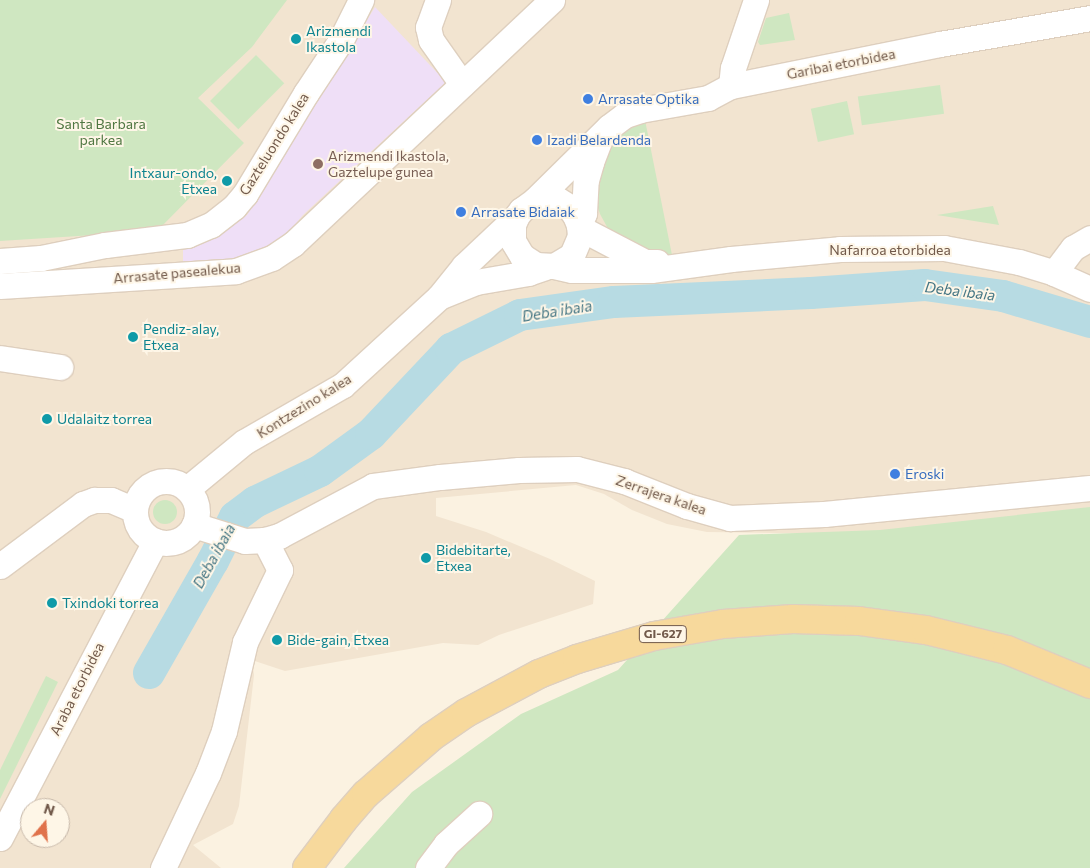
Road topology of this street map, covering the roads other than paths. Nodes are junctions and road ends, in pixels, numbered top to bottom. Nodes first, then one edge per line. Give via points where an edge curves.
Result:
1 (361, 0) edge
2 (438, 0) edge
3 (552, 0) edge
4 (756, 0) edge
5 (1090, 18) edge
6 (462, 84) junction
7 (730, 86) junction
8 (602, 135) junction
9 (535, 200) junction
10 (516, 216) junction
11 (580, 226) junction
12 (1090, 238) edge
13 (0, 261) edge
14 (684, 265) junction
15 (549, 266) junction
16 (1054, 273) junction
17 (0, 286) edge
18 (1090, 289) edge
19 (439, 297) junction
20 (0, 358) edge
21 (60, 367) dead end
22 (1090, 488) edge
23 (187, 489) junction
24 (134, 510) junction
25 (199, 527) junction
26 (255, 540) junction
27 (155, 541) junction
28 (0, 566) edge
29 (1090, 684) edge
30 (479, 814) dead end
31 (0, 838) edge
32 (163, 868) edge
33 (307, 868) edge
34 (428, 868) edge

1 - 13 street, Gazteluondo kalea via 341,40 245,194 211,225 187,235 105,245 41,258
2 - 6 street via 428,27 431,40
3 - 6 street, Arrasate pasealekua
4 - 7 street via 732,68
5 - 7 street, Garibai etorbidea
6 - 17 street, Arrasate pasealekua via 293,244 272,258 236,271
7 - 8 street, Garibai etorbidea via 708,98 625,115
8 - 9 street, Garibai etorbidea
8 - 11 street, Garibai etorbidea via 586,180
9 - 10 street
9 - 11 street via 558,200 568,206
10 - 15 street via 512,233 516,249 528,262
10 - 19 street, Kontzezino kalea via 464,266
11 - 14 street, Nafarroa etorbidea via 645,262
11 - 15 street via 578,246 572,255
12 - 16 street via 1073,248
14 - 15 street, Nafarroa etorbidea via 651,270 572,270
14 - 16 street, Nafarroa etorbidea via 840,249 944,248 1019,262
15 - 19 street, Kontzezino kalea via 476,282
16 - 18 street, Nafarroa etorbidea
19 - 23 street, Kontzezino kalea via 343,385 244,442
20 - 21 street
22 - 26 street, Zerrajera kalea via 824,514 730,518 687,506 624,481 577,469 520,470 374,486 279,536
23 - 24 street via 172,481 156,482 139,495
23 - 25 street via 196,504
24 - 27 street via 139,527
24 - 28 street via 111,500 83,504
25 - 26 street
25 - 27 street via 177,541
26 - 32 street via 280,570 245,642 224,731
27 - 31 street, Araba etorbidea
29 - 33 main road, GI-627 via 1007,650 926,630 859,621 793,619 723,624 654,636 539,674 466,712 417,748 366,794
30 - 34 street via 446,844

